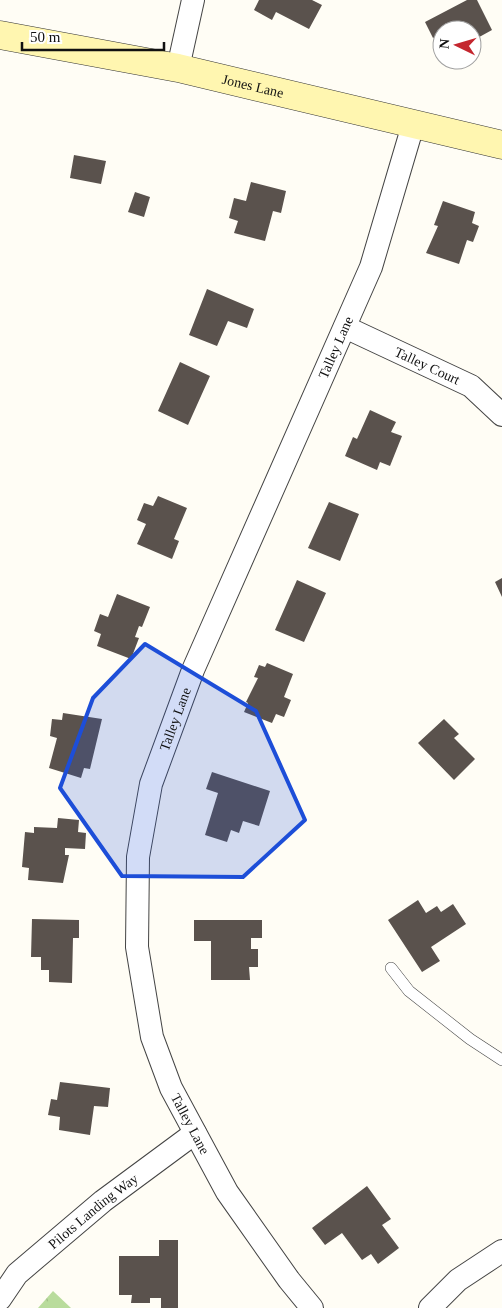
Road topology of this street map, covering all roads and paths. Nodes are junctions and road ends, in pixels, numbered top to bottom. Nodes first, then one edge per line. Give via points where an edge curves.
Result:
1 (193, 0) edge
2 (0, 35) edge
3 (178, 68) junction
4 (413, 125) junction
5 (502, 145) edge
6 (345, 327) junction
7 (502, 415) edge
8 (391, 968) dead end
9 (502, 1060) edge
10 (195, 1133) junction
11 (502, 1251) edge
12 (0, 1299) edge
13 (312, 1308) edge
14 (430, 1308) edge

1 - 3 street
2 - 3 street, Jones Lane
3 - 4 street, Jones Lane
4 - 5 street, Jones Lane
4 - 6 street, Talley Lane via 371,267
6 - 7 street, Talley Court via 471,386
6 - 10 street, Talley Lane via 193,670 149,792 138,858 136,946 152,1037 171,1088
8 - 9 lane via 409,991 470,1040
10 - 12 street, Pilots Landing Way via 104,1201 17,1274
10 - 13 street, Talley Lane via 227,1192
11 - 14 street via 458,1280

